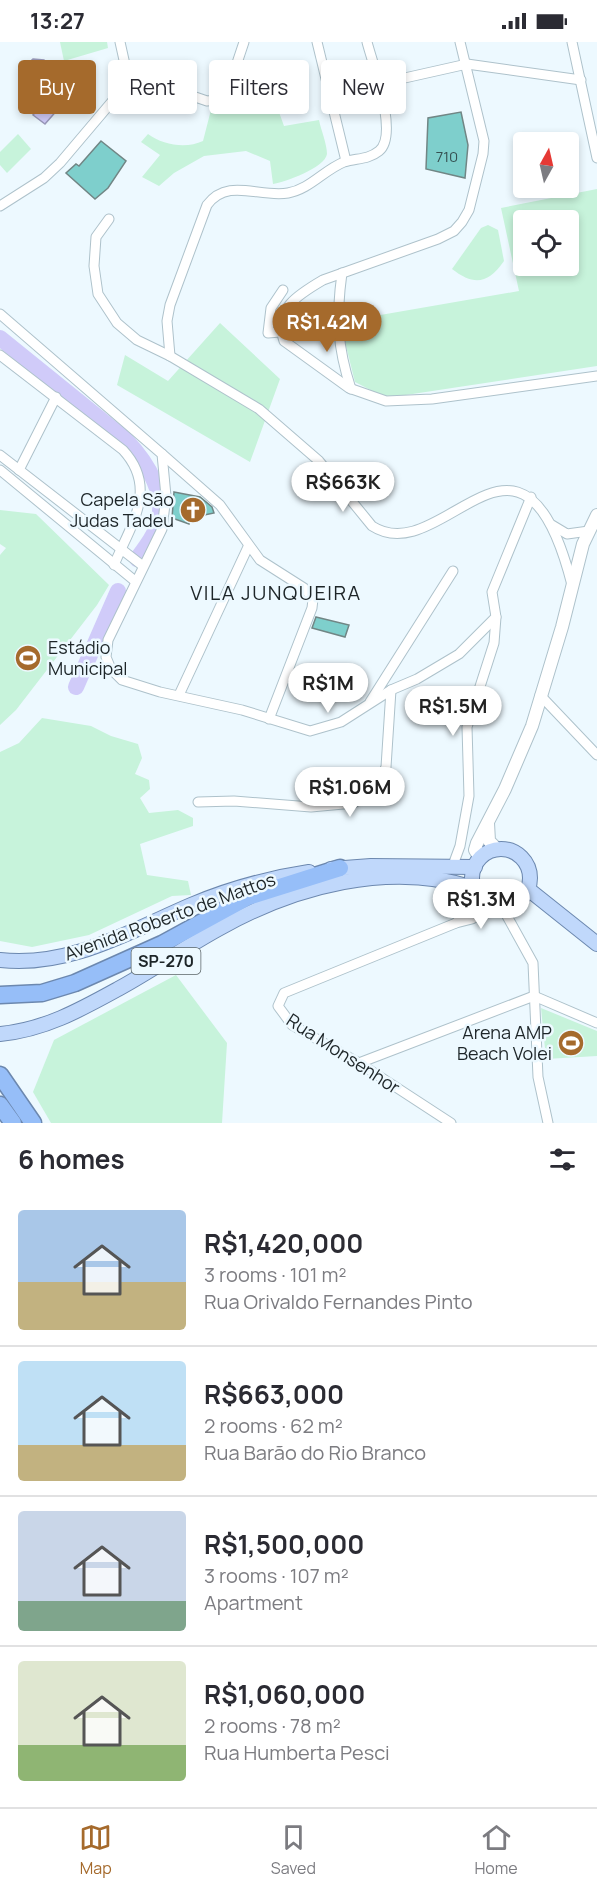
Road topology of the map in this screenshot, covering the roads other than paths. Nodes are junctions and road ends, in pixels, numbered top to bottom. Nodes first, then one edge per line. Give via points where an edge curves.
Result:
1 (120, 42) edge
2 (244, 42) edge
3 (317, 42) edge
4 (367, 42) edge
5 (460, 42) edge
6 (572, 42) edge
7 (124, 60) edge
8 (372, 60) edge
9 (467, 64) junction
10 (406, 78) edge
11 (580, 80) junction
12 (197, 97) edge
13 (108, 106) edge
14 (385, 114) edge
15 (597, 158) edge
16 (346, 161) junction
17 (0, 206) edge
18 (109, 219) dead end
19 (342, 273) junction
20 (283, 290) dead end
21 (0, 314) edge
22 (280, 332) junction
23 (0, 355) edge
24 (170, 356) junction
25 (597, 376) edge
26 (351, 389) junction
27 (56, 397) junction
28 (162, 454) junction
29 (0, 455) edge
30 (0, 470) edge
31 (19, 470) junction
32 (531, 497) junction
33 (597, 515) edge
34 (551, 524) junction
35 (589, 531) junction
36 (248, 546) junction
37 (120, 551) junction
38 (114, 566) junction
39 (143, 566) junction
40 (453, 571) dead end
41 (135, 581) junction
42 (573, 586) junction
43 (496, 617) junction
44 (391, 690) junction
45 (179, 695) junction
46 (540, 695) junction
47 (369, 704) junction
48 (269, 719) junction
49 (597, 755) edge
50 (198, 802) dead end
51 (488, 822) junction
52 (498, 850) junction
53 (478, 863) junction
54 (453, 865) junction
55 (340, 868) junction
56 (528, 889) junction
57 (476, 892) junction
58 (498, 907) junction
59 (456, 923) junction
60 (597, 944) edge
61 (4, 963) edge
62 (0, 995) edge
63 (534, 996) junction
64 (597, 1023) edge
65 (0, 1034) edge
66 (359, 1064) junction
67 (0, 1075) edge
68 (0, 1105) edge
69 (13, 1123) edge
70 (33, 1123) edge
71 (451, 1123) edge
72 (548, 1123) edge

1 - 7 street
2 - 12 street via 229,87 217,100
3 - 16 street
4 - 8 street
5 - 9 street
6 - 11 street
9 - 10 street
9 - 11 street
9 - 19 street via 484,141 462,222 453,231
11 - 15 street
13 - 17 street via 44,178
14 - 16 street via 386,142 380,151
16 - 24 street via 300,190 286,193 236,189 214,196 207,205 170,305
18 - 24 street via 95,241 98,294 117,323 137,340
19 - 22 street via 323,280 292,301 285,310
19 - 26 street via 338,340
20 - 22 street via 271,308 268,333
21 - 28 street
22 - 26 street via 284,341
23 - 27 street
24 - 32 street via 259,409 319,461 378,530 406,533 499,491 510,489
25 - 26 street via 404,402 369,397
27 - 31 street
27 - 37 street via 123,450 139,476 141,489 134,526
28 - 36 street via 220,505
28 - 39 street via 166,513
29 - 31 street
30 - 38 street
31 - 37 street
32 - 34 street
32 - 43 street via 492,592
33 - 35 street
34 - 35 street via 567,534
34 - 42 street
35 - 42 street
36 - 45 street
36 - 48 street via 260,560 304,588 313,599
37 - 38 street
37 - 39 street
38 - 41 street
39 - 41 street
40 - 47 street
41 - 45 street via 108,640 106,657 122,680
42 - 46 street
43 - 44 street via 459,654
43 - 54 street via 494,643 467,727 469,796
44 - 47 street
44 - 50 street via 386,767 377,785 354,803 311,807
45 - 48 street
46 - 49 street
46 - 51 street via 532,726
47 - 48 street via 332,727 310,731
51 - 52 street via 489,841
51 - 53 street via 475,850
52 - 53 main road
52 - 56 main road via 508,850 524,861 530,879
53 - 54 main road, SP-270
53 - 57 main road
54 - 55 main road, SP-270
55 - 61 main road, Avenida Roberto de Mattos / SP-270 via 257,882 192,905 104,944 59,957
55 - 62 highway via 248,897 153,949 75,983 42,993
56 - 58 main road via 522,898
56 - 60 main road
57 - 58 main road
57 - 59 street
57 - 65 main road, Avenida Roberto de Mattos / SP-270 via 452,881 411,877 331,883 256,909 62,1020
58 - 59 street, Rua Monsenhor
58 - 63 street via 533,963
59 - 66 street, Rua Monsenhor via 284,993 278,1006 282,1015
63 - 64 street
63 - 66 street
63 - 72 street via 538,1077
66 - 71 street, Rua Monsenhor
67 - 70 highway
68 - 69 highway

